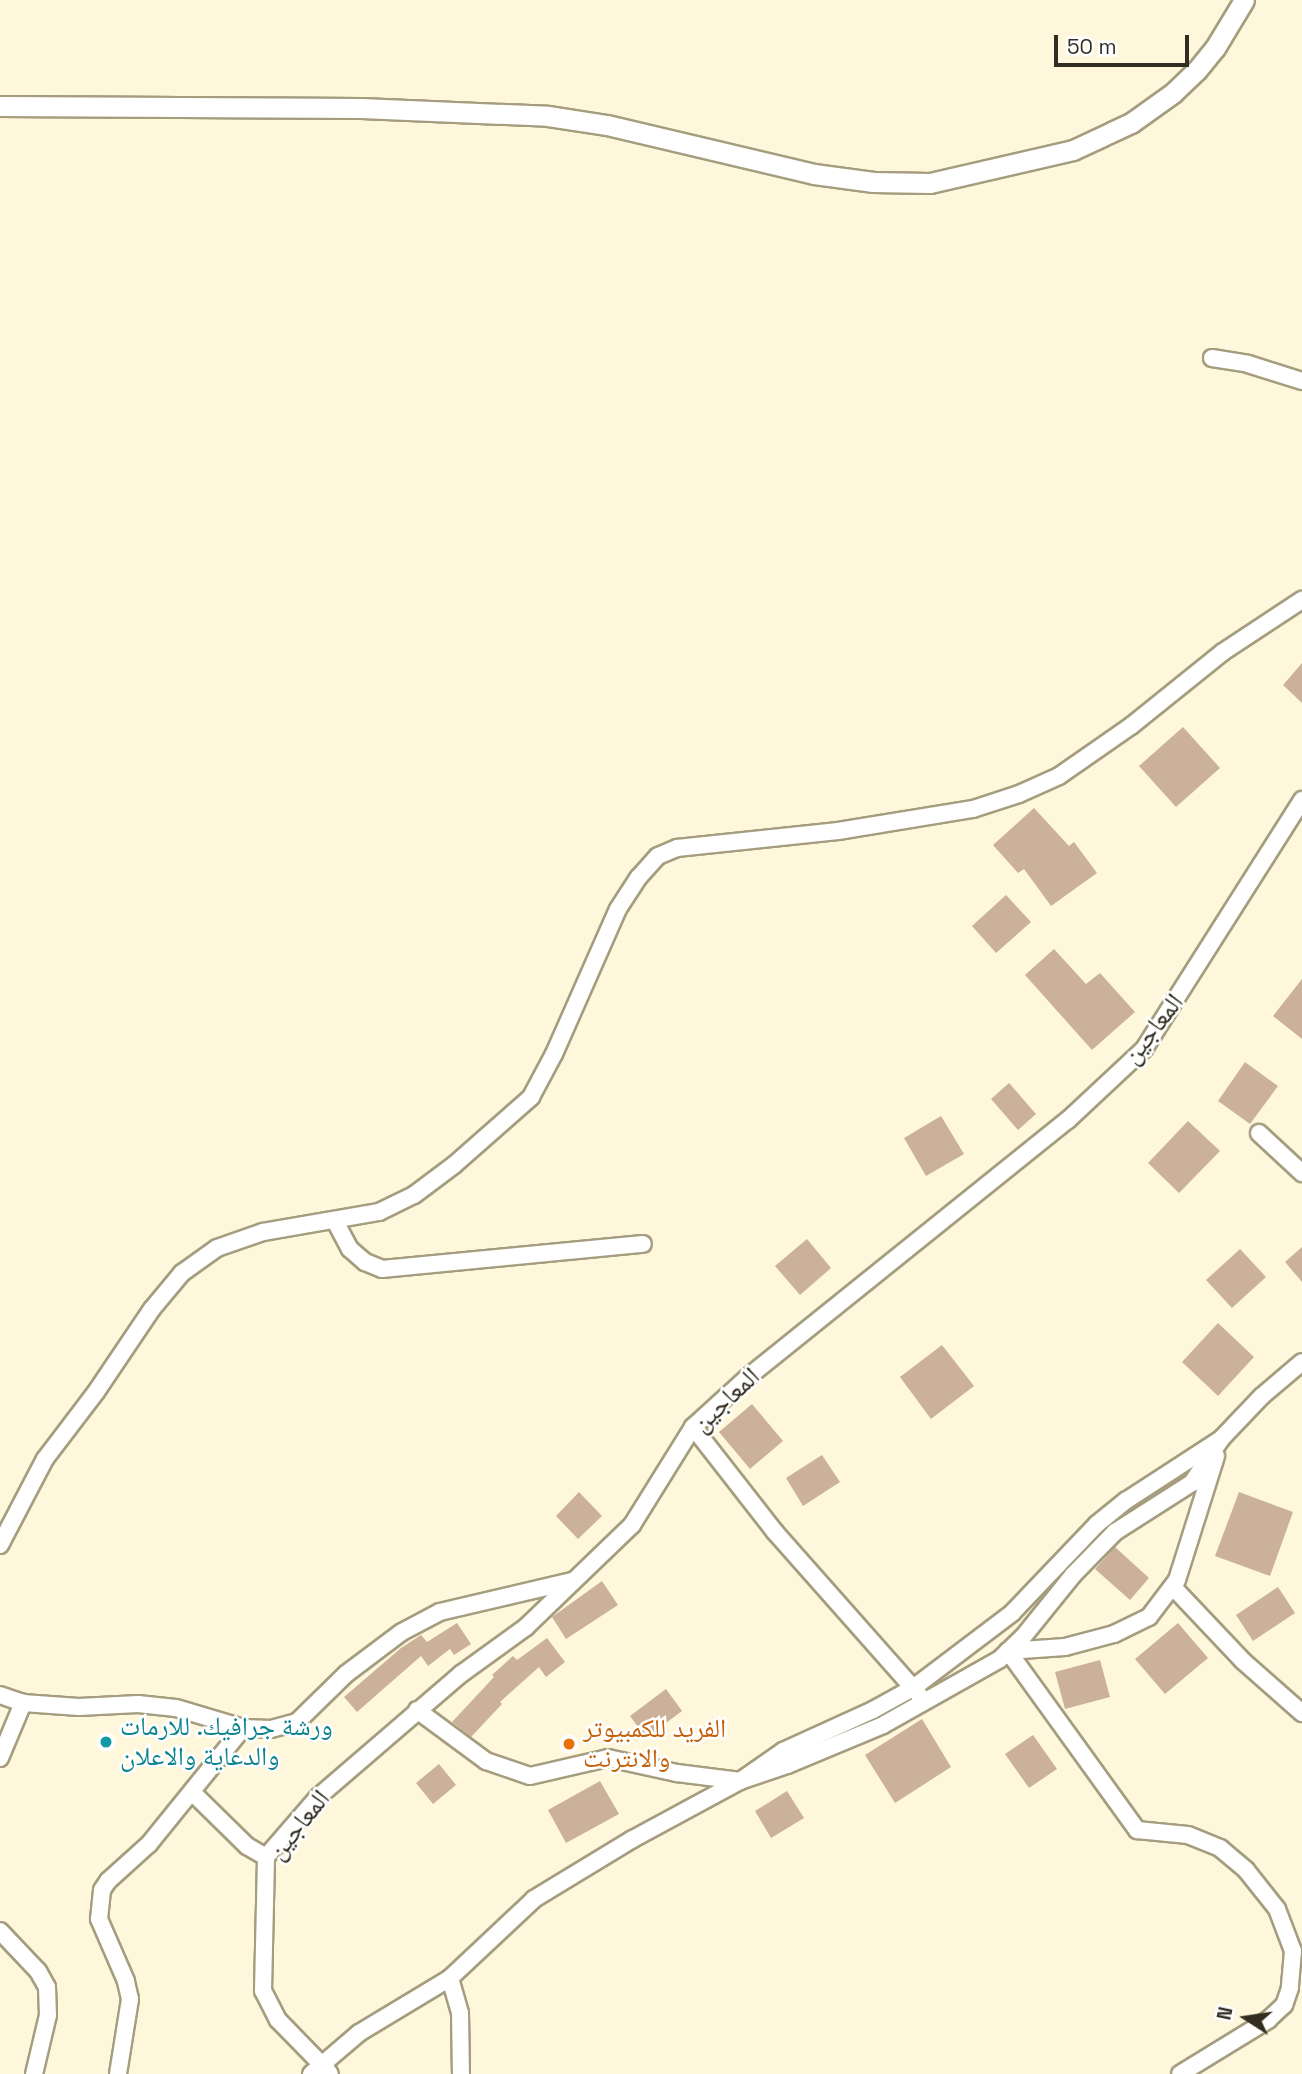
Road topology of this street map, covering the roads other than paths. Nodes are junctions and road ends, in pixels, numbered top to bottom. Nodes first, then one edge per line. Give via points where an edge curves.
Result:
1 (1244, 0) edge
2 (0, 106) edge
3 (1212, 358) dead end
4 (1302, 381) edge
5 (1302, 600) edge
6 (1302, 800) edge
7 (1259, 1133) dead end
8 (1302, 1172) edge
9 (335, 1221) junction
10 (643, 1244) dead end
11 (1302, 1362) edge
12 (693, 1427) junction
13 (1221, 1439) junction
14 (6, 1516) edge
15 (0, 1545) edge
16 (572, 1581) junction
17 (1173, 1587) junction
18 (1008, 1651) junction
19 (913, 1688) junction
20 (0, 1695) edge
21 (925, 1702) junction
22 (23, 1703) junction
23 (417, 1710) junction
24 (1302, 1713) edge
25 (243, 1728) junction
26 (0, 1758) edge
27 (740, 1781) junction
28 (193, 1793) junction
29 (266, 1857) junction
30 (0, 1931) edge
31 (450, 1978) junction
32 (320, 2071) edge
33 (34, 2074) edge
34 (118, 2074) edge
35 (461, 2074) edge
36 (1180, 2074) edge

1 - 2 street via 1196,70 1131,123 1073,150 930,183 814,174 607,125 548,116 361,108
3 - 4 street
5 - 9 street via 1223,652 1131,726 1059,776 1019,794 973,809 838,831 677,848 658,856 618,909 555,1054 531,1097 414,1195 379,1212
6 - 12 street, المعاجين via 1144,1049 1068,1120 748,1377
7 - 8 street
9 - 10 street via 350,1249 382,1269
9 - 14 street via 263,1232 217,1248 182,1273
11 - 13 street via 1262,1395
12 - 16 street, المعاجين via 632,1525
12 - 19 street via 775,1532
13 - 17 street via 1191,1543
13 - 18 street via 1192,1483 1115,1532
13 - 19 street via 1117,1508 1063,1557 1012,1613
14 - 15 street
16 - 23 street, المعاجين via 526,1628
16 - 25 street via 440,1612 402,1632 358,1665 297,1722 271,1729
17 - 18 street via 1149,1617 1114,1634 1065,1647
17 - 24 street via 1243,1661
18 - 21 street
18 - 36 street via 1137,1830 1188,1835 1220,1848 1246,1870 1277,1909 1293,1951 1284,2005 1268,2020
19 - 21 street
19 - 27 street via 783,1751
20 - 22 street
21 - 27 street via 883,1726
22 - 25 street via 164,1707
22 - 26 street
23 - 27 street via 486,1761 530,1776 608,1758
23 - 29 street, المعاجين via 318,1797
25 - 28 street
27 - 31 street, المعاجين via 534,1899
28 - 29 street via 247,1846
28 - 34 street via 149,1844 108,1881 99,1900 99,1919 130,1999
29 - 32 street, المعاجين via 263,1991 278,2020
30 - 33 street via 47,1987 48,2015
31 - 32 street, المعاجين via 359,2033
31 - 35 street via 460,2013

